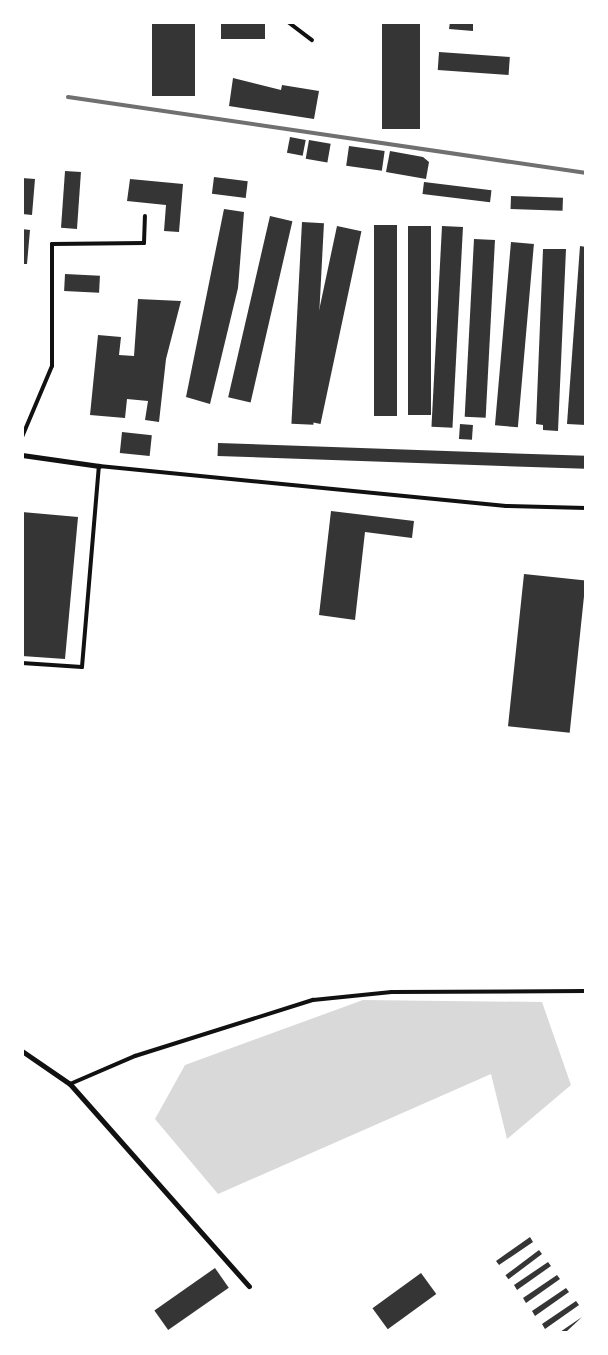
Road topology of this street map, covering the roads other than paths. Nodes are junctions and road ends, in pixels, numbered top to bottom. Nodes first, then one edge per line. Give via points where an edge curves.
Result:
1 (288, 22) edge
2 (312, 40) dead end
3 (145, 216) dead end
4 (22, 437) edge
5 (22, 456) edge
6 (99, 466) junction
7 (586, 508) edge
8 (22, 663) edge
9 (586, 991) edge
10 (22, 1051) edge
11 (70, 1084) junction
12 (249, 1286) dead end

1 - 2 lane
3 - 4 lane via 144,243 52,244 52,366
5 - 6 street
6 - 7 lane via 486,504
6 - 8 lane via 82,667
9 - 11 lane via 392,992 314,1000 135,1056
10 - 11 street
11 - 12 street

